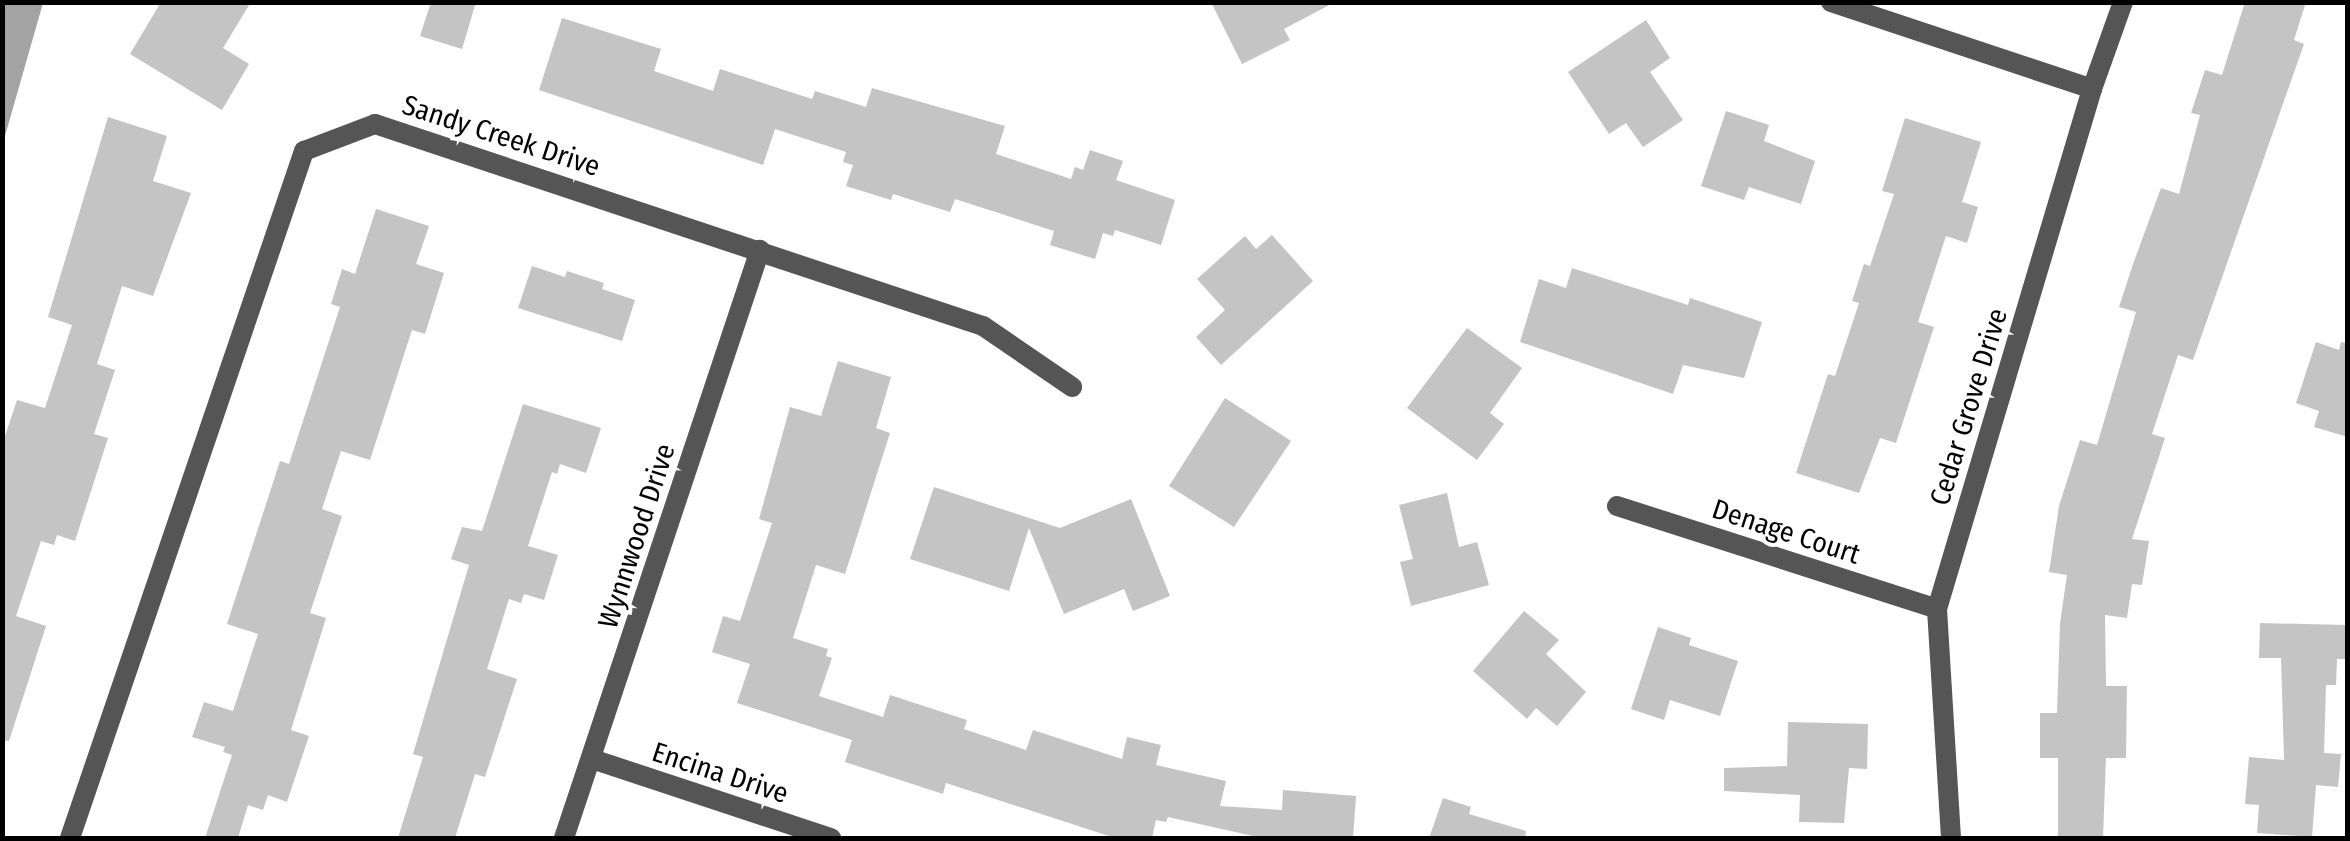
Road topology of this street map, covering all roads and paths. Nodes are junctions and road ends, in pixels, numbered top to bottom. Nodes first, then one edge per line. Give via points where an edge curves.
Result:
1 (1831, 2) edge
2 (2123, 2) edge
3 (2092, 89) junction
4 (760, 250) junction
5 (1072, 387) dead end
6 (1617, 506) dead end
7 (1937, 609) junction
8 (592, 759) junction
9 (70, 838) edge
10 (564, 838) edge
11 (830, 838) edge
12 (1951, 838) edge

1 - 3 street
2 - 3 street, Cedar Grove Drive
3 - 7 street, Cedar Grove Drive
4 - 5 street, Sandy Creek Drive via 983,326
4 - 8 street, Wynnwood Drive
4 - 9 street, Sandy Creek Drive via 376,124 304,152
6 - 7 street, Denage Court
7 - 12 street, Cedar Grove Drive
8 - 10 street, Wynnwood Drive
8 - 11 street, Encina Drive

